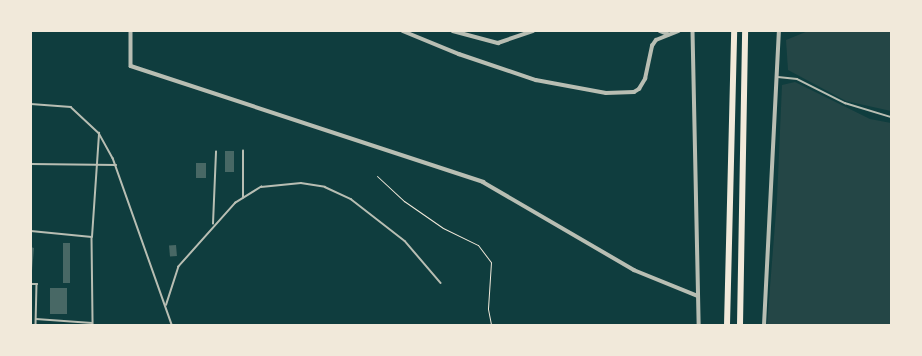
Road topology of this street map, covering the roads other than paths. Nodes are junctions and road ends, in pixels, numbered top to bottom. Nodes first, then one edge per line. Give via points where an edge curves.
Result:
1 (131, 31) edge
2 (403, 31) edge
3 (453, 31) edge
4 (533, 31) edge
5 (660, 31) edge
6 (678, 31) edge
7 (693, 31) edge
8 (734, 31) edge
9 (745, 31) edge
10 (779, 31) edge
11 (668, 34) junction
12 (778, 77) junction
13 (31, 104) edge
14 (891, 117) edge
15 (99, 133) junction
16 (216, 152) dead end
17 (243, 152) dead end
18 (97, 162) junction
19 (31, 164) edge
20 (116, 165) junction
21 (243, 198) junction
22 (213, 225) junction
23 (31, 231) edge
24 (92, 236) junction
25 (441, 283) dead end
26 (31, 284) edge
27 (698, 296) junction
28 (166, 304) junction
29 (36, 319) junction
30 (93, 324) edge
31 (36, 325) edge
32 (172, 325) edge
33 (699, 325) edge
34 (727, 325) edge
35 (740, 325) edge
36 (764, 325) edge

1 - 27 street via 131,66 483,182 634,270
2 - 11 street via 459,54 536,80 606,92 634,92 639,89 645,79 652,46 661,36
3 - 4 street via 498,43
5 - 11 street
6 - 11 street
7 - 27 street
8 - 34 highway
9 - 35 highway
10 - 12 street
12 - 14 lane via 797,79 844,103
12 - 36 street
13 - 15 lane via 71,106
15 - 18 lane
15 - 20 lane
16 - 22 lane
17 - 21 lane
18 - 19 lane
18 - 20 lane
18 - 24 lane
20 - 28 lane
21 - 22 lane
21 - 25 lane via 260,187 301,183 325,187 351,199 405,241
22 - 28 lane via 178,267
23 - 24 lane
24 - 30 lane
26 - 29 lane via 36,284
27 - 33 street
28 - 32 lane
29 - 30 lane
29 - 31 lane

